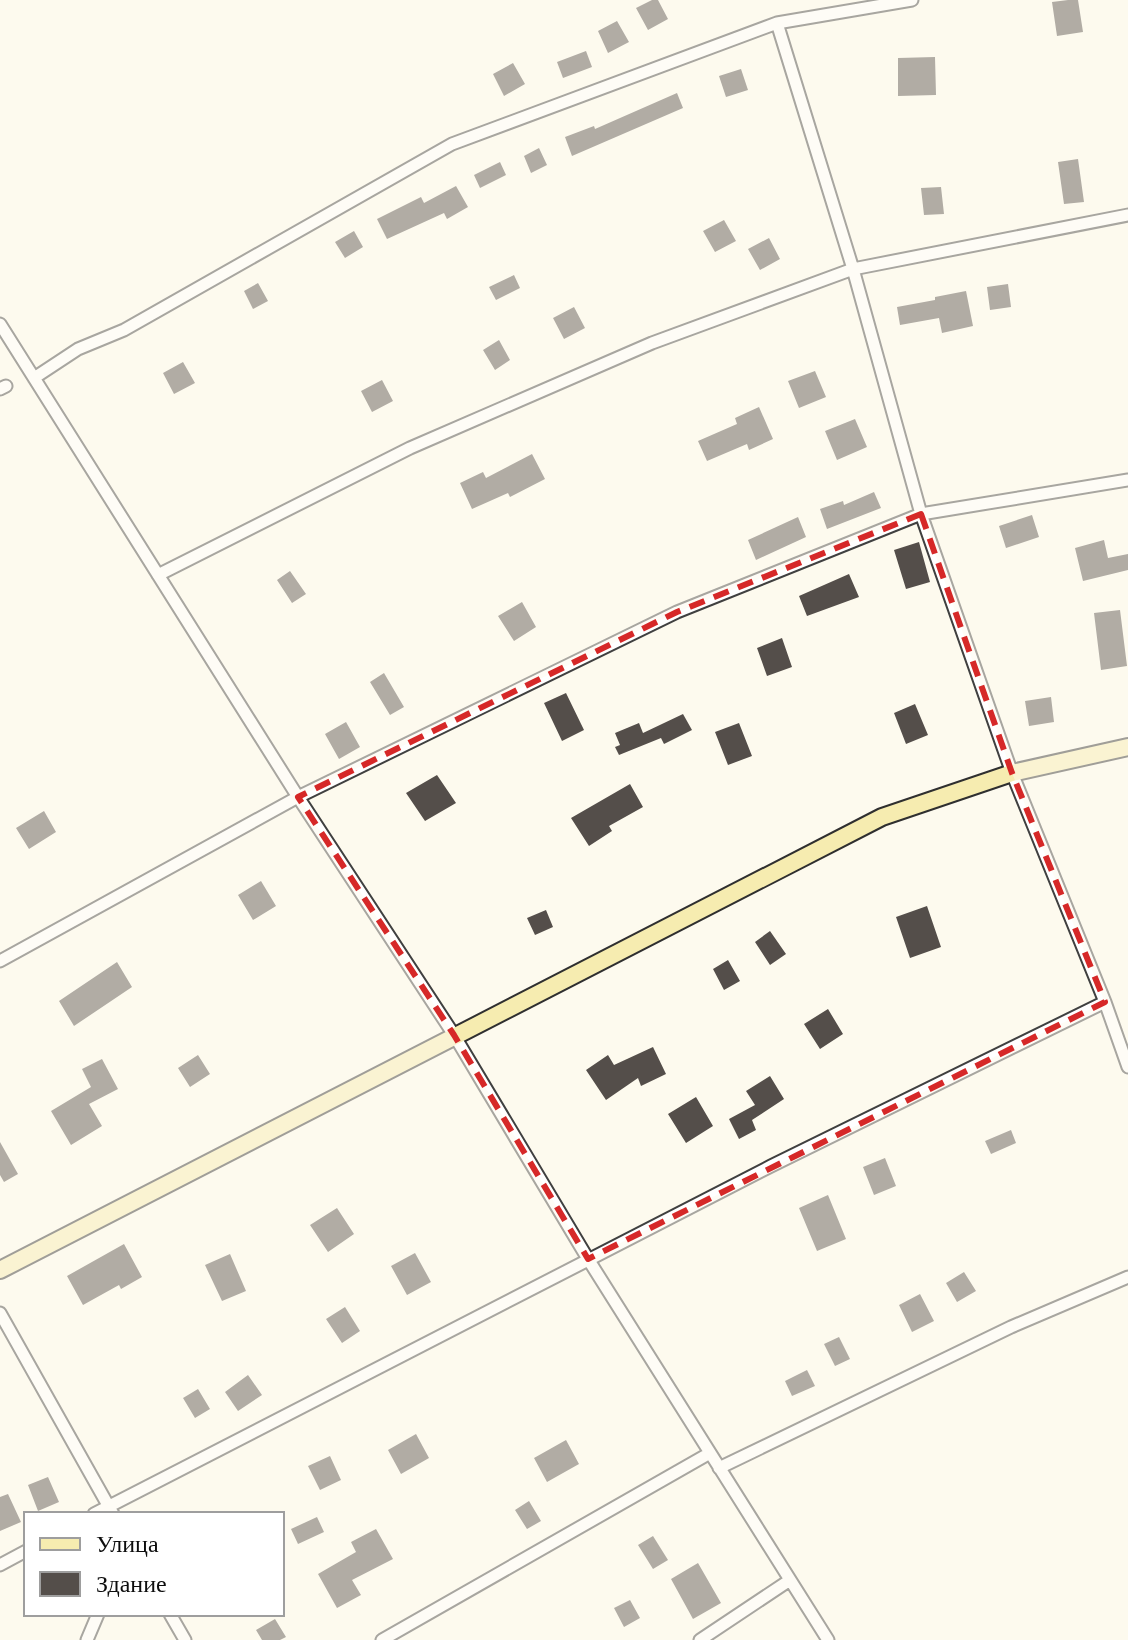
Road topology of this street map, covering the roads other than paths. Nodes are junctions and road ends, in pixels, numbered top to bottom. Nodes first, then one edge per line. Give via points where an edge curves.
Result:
1 (912, 0) edge
2 (777, 23) junction
3 (1128, 215) edge
4 (853, 269) junction
5 (0, 324) edge
6 (34, 378) junction
7 (1128, 480) edge
8 (921, 514) junction
9 (158, 575) junction
10 (1128, 747) edge
11 (1012, 773) junction
12 (298, 797) junction
13 (0, 961) edge
14 (1105, 1002) junction
15 (454, 1035) junction
16 (1128, 1067) edge
17 (588, 1259) junction
18 (0, 1270) edge
19 (1128, 1277) edge
20 (0, 1313) edge
21 (710, 1453) junction
22 (719, 1468) junction
23 (111, 1510) edge
24 (24, 1552) edge
25 (0, 1565) edge
26 (790, 1580) junction
27 (97, 1616) edge
28 (171, 1616) edge
29 (87, 1640) edge
30 (185, 1640) edge
31 (382, 1640) edge
32 (700, 1640) edge
33 (828, 1640) edge

1 - 2 street
2 - 4 street
2 - 6 street via 452,144
3 - 4 street
4 - 8 street
4 - 9 street via 652,343 410,448
5 - 6 street
6 - 9 street
7 - 8 street
8 - 11 street
8 - 12 street via 677,612
9 - 12 street
10 - 11 street
11 - 14 street
11 - 15 street via 882,817
12 - 13 street
12 - 15 street
14 - 16 street
14 - 17 street
15 - 17 street
15 - 18 street
17 - 21 street
17 - 23 street
19 - 22 street via 1011,1327
20 - 23 street
21 - 22 street
21 - 31 street
22 - 26 street
24 - 25 street
26 - 32 street
26 - 33 street
27 - 29 street
28 - 30 street

